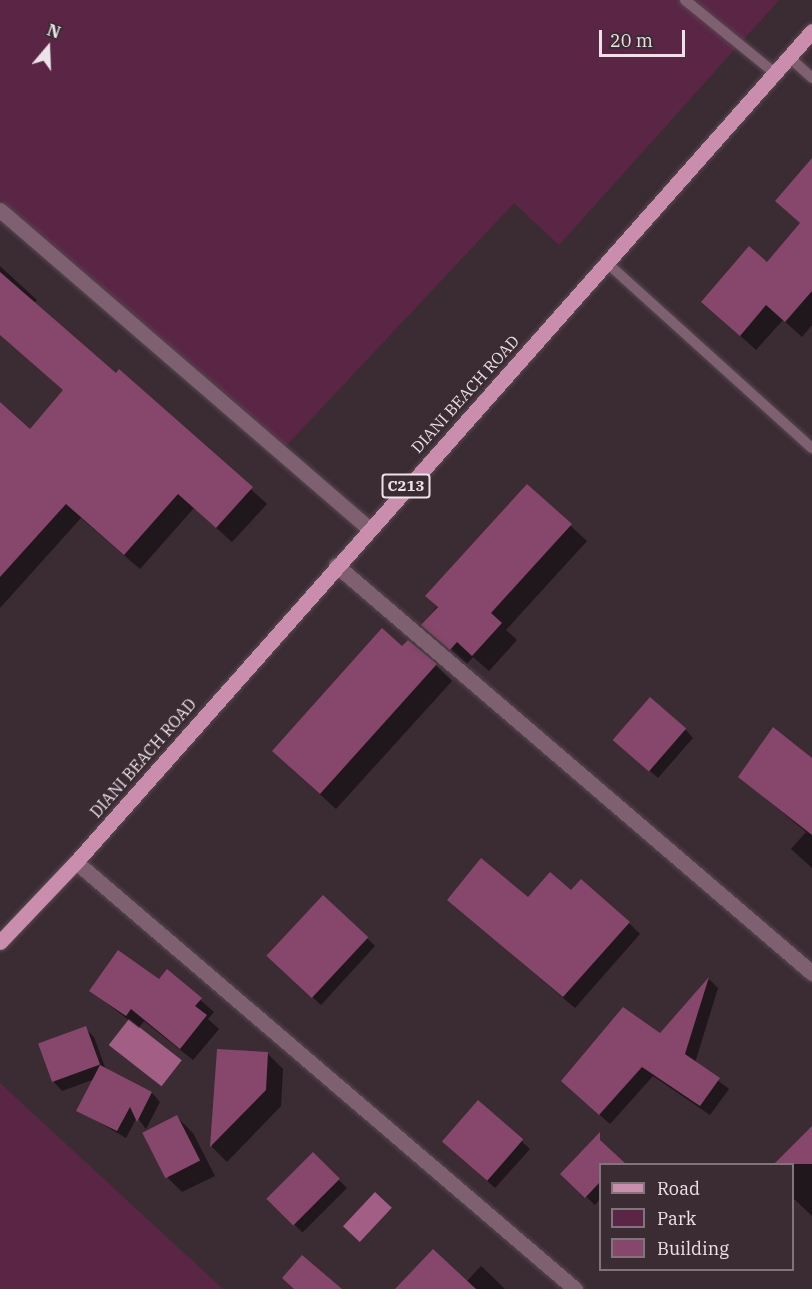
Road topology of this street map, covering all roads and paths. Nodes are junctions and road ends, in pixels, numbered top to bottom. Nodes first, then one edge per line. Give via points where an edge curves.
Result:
1 (685, 0) edge
2 (812, 31) edge
3 (790, 58) junction
4 (776, 74) junction
5 (812, 78) edge
6 (0, 210) edge
7 (607, 263) junction
8 (812, 448) edge
9 (369, 528) junction
10 (336, 565) junction
11 (75, 862) junction
12 (0, 942) edge
13 (812, 974) edge
14 (575, 1289) edge

1 - 4 lane
2 - 3 main road, DIANI BEACH ROAD / C213
3 - 4 main road, DIANI BEACH ROAD / C213
3 - 5 lane
4 - 7 main road, DIANI BEACH ROAD / C213
6 - 9 street
7 - 8 lane
7 - 9 main road, DIANI BEACH ROAD / C213
9 - 10 main road, DIANI BEACH ROAD / C213
10 - 11 main road, DIANI BEACH ROAD / C213
10 - 13 street
11 - 12 main road, DIANI BEACH ROAD / C213
11 - 14 street

